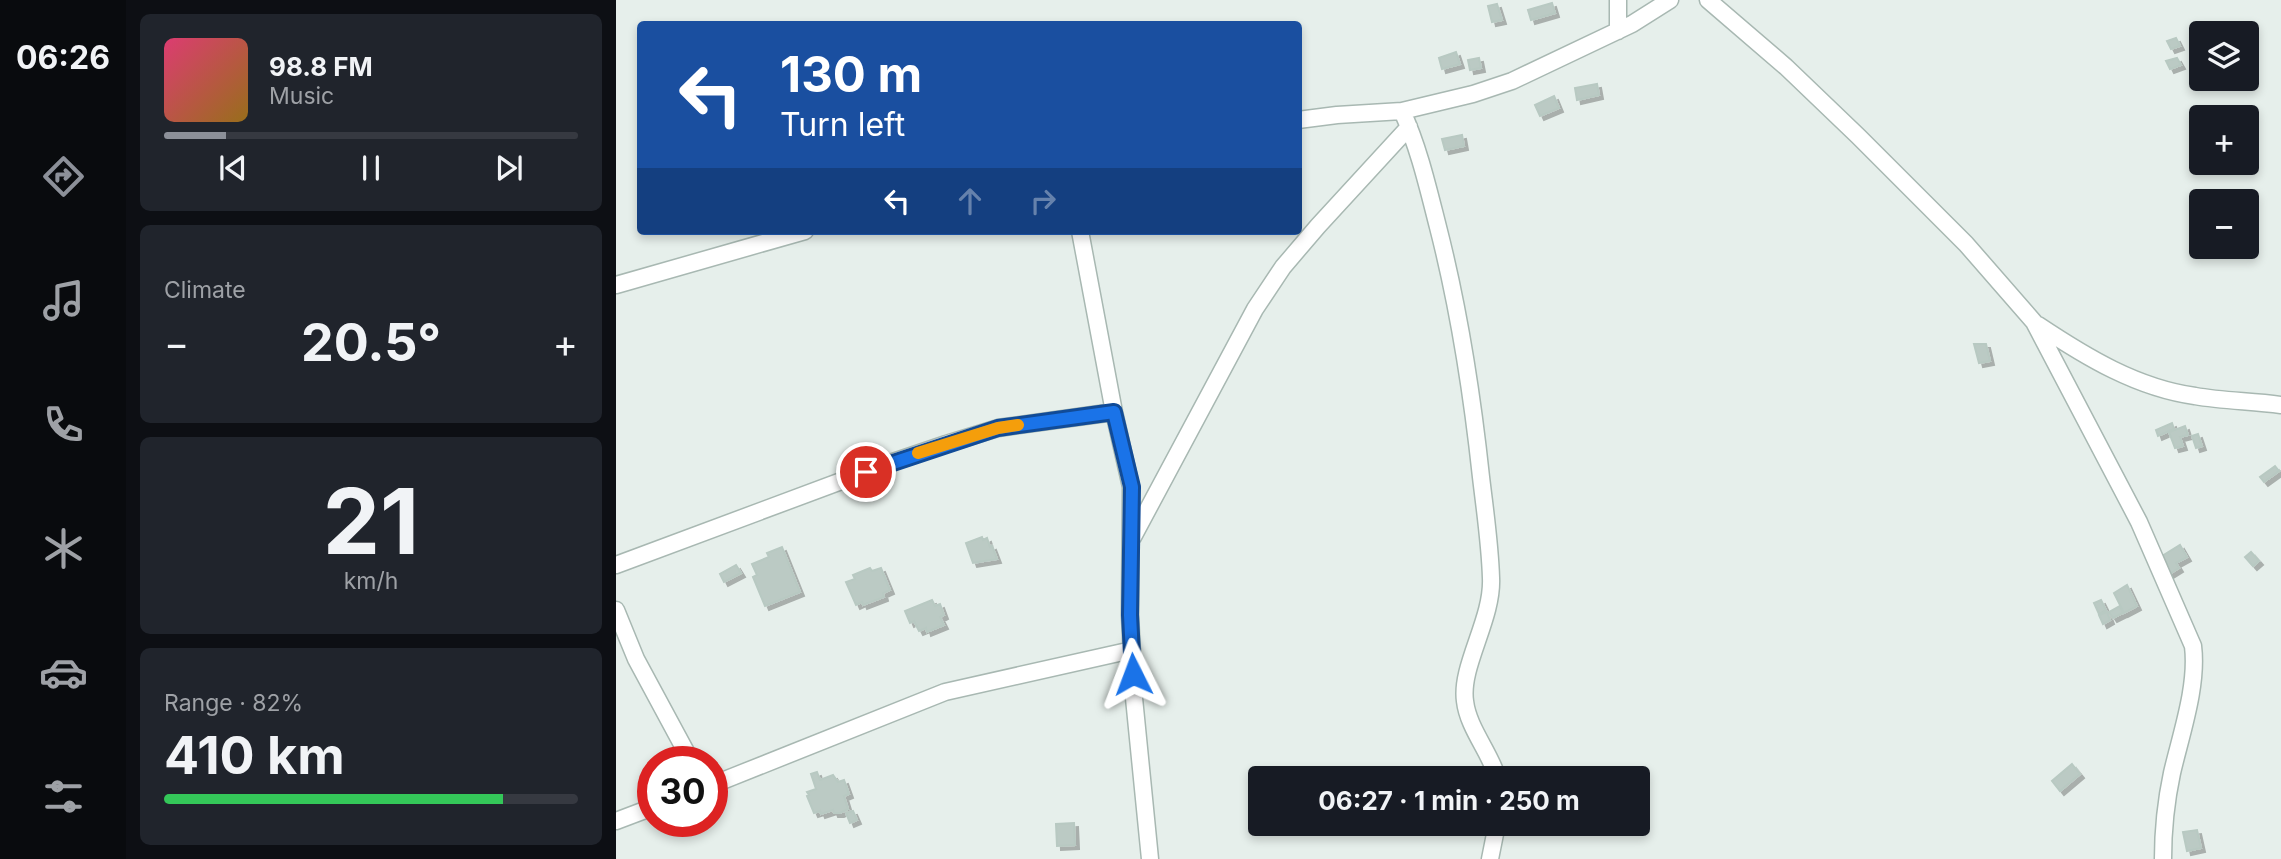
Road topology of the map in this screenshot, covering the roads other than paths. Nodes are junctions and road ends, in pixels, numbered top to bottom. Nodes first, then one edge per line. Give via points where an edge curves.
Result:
1 (1618, 0) edge
2 (1670, 0) edge
3 (1708, 0) edge
4 (1618, 31) junction
5 (1402, 111) junction
6 (1302, 119) edge
7 (1409, 127) junction
8 (791, 235) edge
9 (1081, 235) edge
10 (616, 285) edge
11 (2034, 322) junction
12 (2281, 405) edge
13 (1114, 412) junction
14 (1132, 539) junction
15 (616, 565) edge
16 (616, 610) edge
17 (1132, 650) junction
18 (682, 746) edge
19 (1495, 766) edge
20 (728, 779) edge
21 (637, 813) edge
22 (616, 821) edge
23 (1495, 836) edge
24 (1150, 859) edge
25 (1490, 859) edge
26 (2163, 859) edge

1 - 4 street
2 - 4 street
3 - 11 street via 1858,136 1966,244
4 - 5 street via 1512,81
5 - 6 street
5 - 7 street
7 - 14 street via 1283,267 1255,309
7 - 19 street via 1455,292 1474,414 1492,581 1465,702
8 - 10 street
9 - 13 street
11 - 12 street via 2082,354 2137,381 2194,396
11 - 26 street via 2139,522 2193,646 2188,709 2171,777
13 - 14 street via 1132,487
13 - 15 street via 998,428 887,464
14 - 17 street
16 - 18 street
17 - 20 street via 945,692
17 - 24 street
21 - 22 street
23 - 25 street

